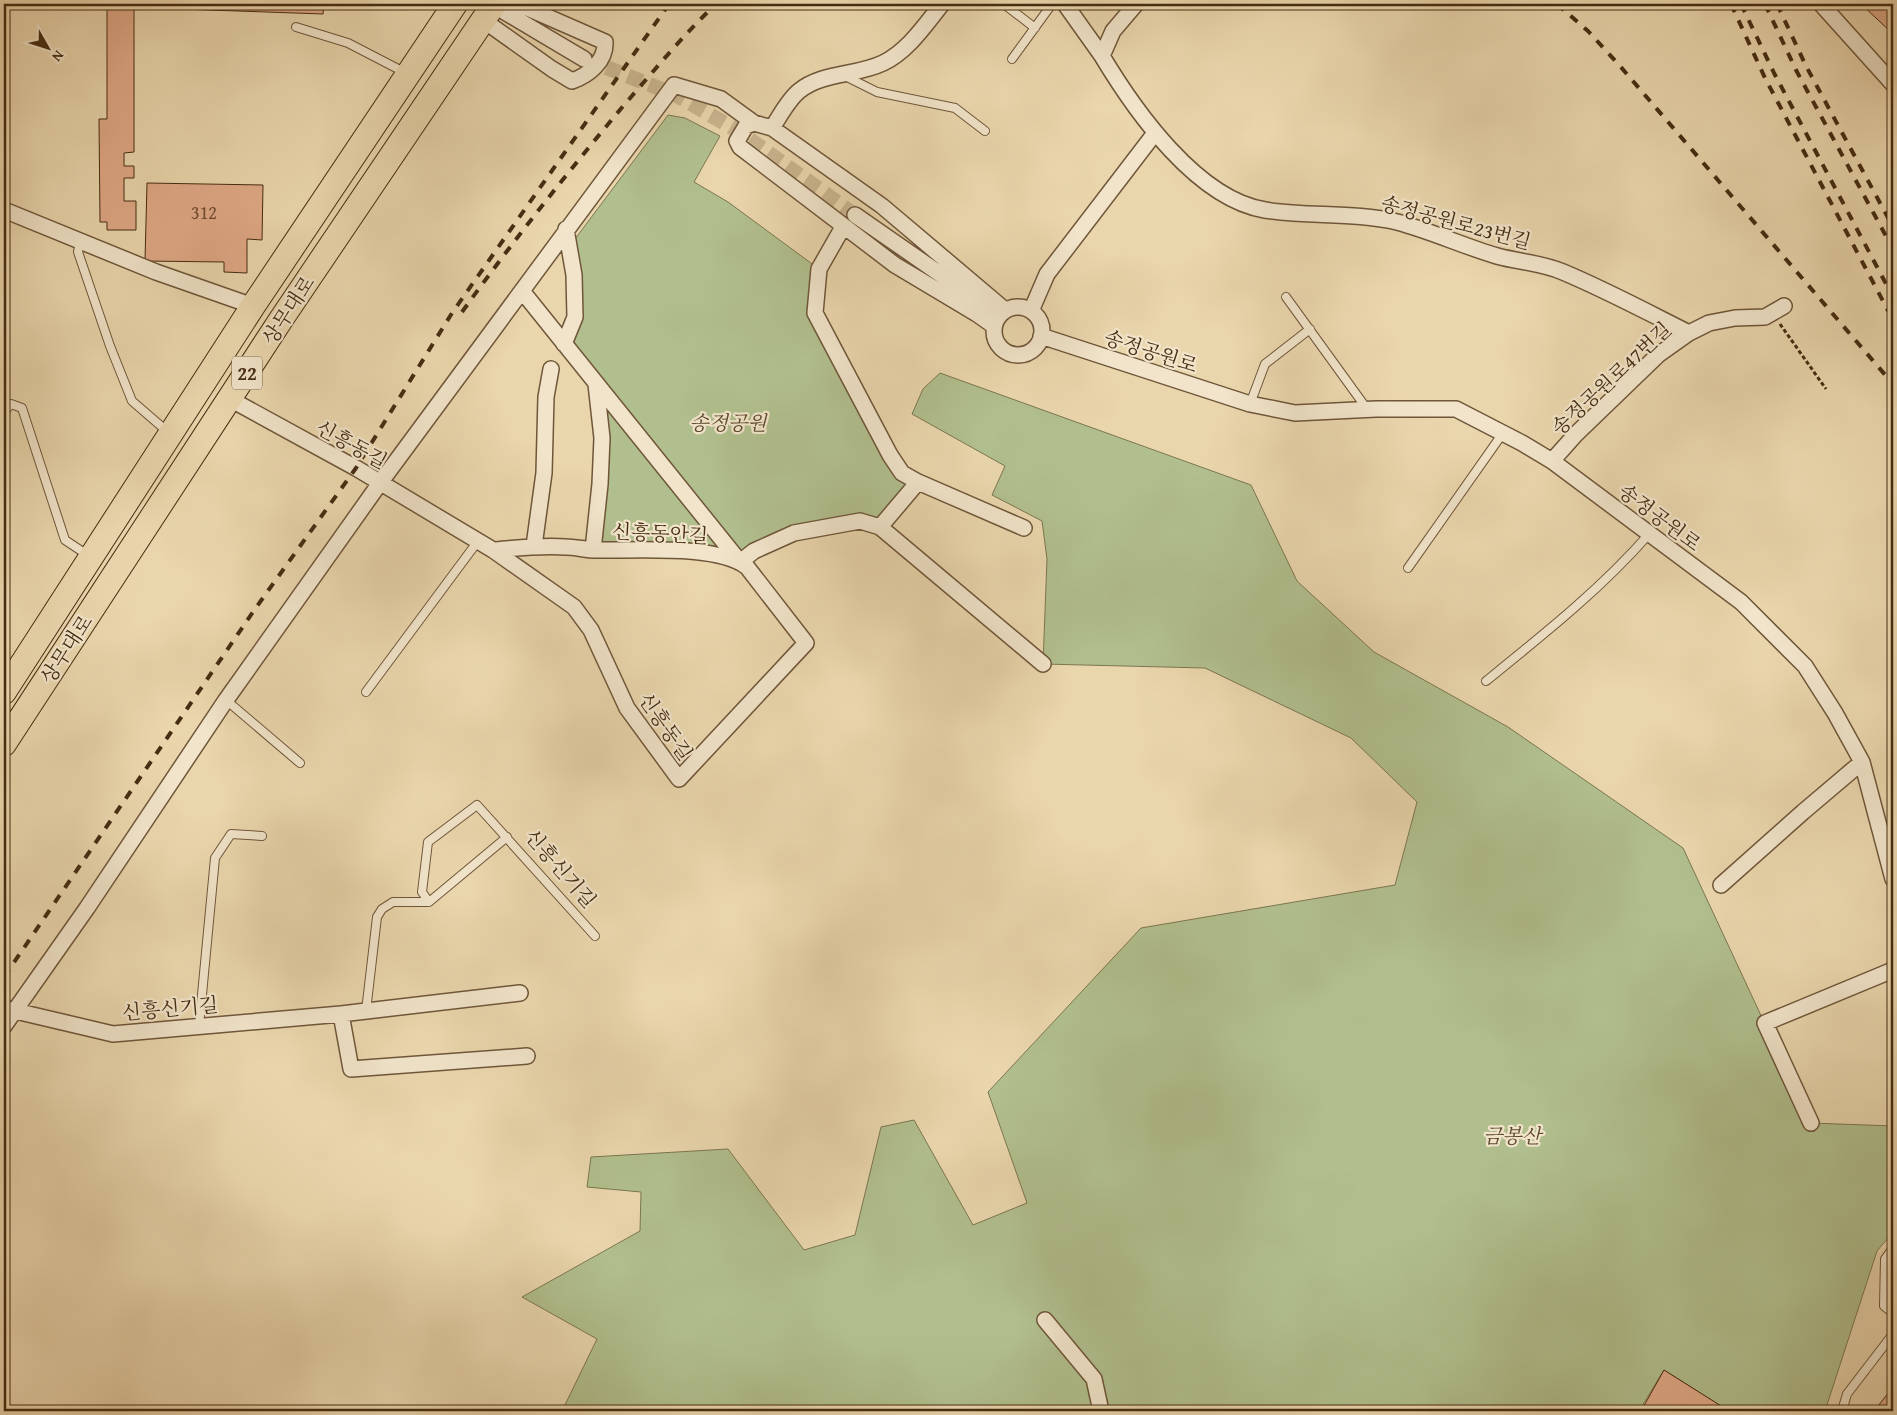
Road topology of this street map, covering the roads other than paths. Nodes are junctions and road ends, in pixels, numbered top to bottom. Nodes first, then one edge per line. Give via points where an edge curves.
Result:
1 (455, 4) edge
2 (518, 4) edge
3 (942, 4) edge
4 (1004, 4) edge
5 (1052, 4) edge
6 (1065, 4) edge
7 (1136, 4) edge
8 (1821, 4) edge
9 (490, 10) edge
10 (296, 27) dead end
11 (1035, 28) junction
12 (1102, 56) junction
13 (584, 59) tunnel mouth
14 (1012, 59) dead end
15 (408, 74) junction
16 (843, 75) junction
17 (1893, 84) edge
18 (754, 123) junction
19 (772, 128) junction
20 (986, 131) dead end
21 (1155, 133) junction
22 (4, 210) edge
23 (855, 215) tunnel mouth
24 (843, 227) junction
25 (566, 229) junction
26 (80, 241) junction
27 (522, 291) junction
28 (1286, 297) dead end
29 (253, 306) junction
30 (1778, 309) road end
31 (1032, 311) junction
32 (999, 318) junction
33 (1310, 329) junction
34 (1689, 332) junction
35 (1041, 336) junction
36 (564, 344) junction
37 (551, 368) dead end
38 (596, 384) junction
39 (230, 399) junction
40 (1250, 404) junction
41 (1367, 410) junction
42 (4, 412) edge
43 (1503, 433) junction
44 (170, 434) junction
45 (1552, 461) junction
46 (380, 482) junction
47 (918, 482) junction
48 (880, 527) junction
49 (1024, 528) dead end
50 (1649, 534) junction
51 (478, 541) junction
52 (534, 546) junction
53 (493, 550) junction
54 (593, 550) junction
55 (91, 557) junction
56 (740, 562) junction
57 (1408, 568) dead end
58 (1043, 664) dead end
59 (1486, 682) dead end
60 (4, 692) edge
61 (366, 692) dead end
62 (226, 700) junction
63 (4, 744) edge
64 (1862, 762) junction
65 (300, 763) dead end
66 (262, 836) dead end
67 (507, 837) junction
68 (1893, 879) edge
69 (1721, 885) dead end
70 (430, 902) junction
71 (595, 936) dead end
72 (1893, 970) edge
73 (520, 993) dead end
74 (9, 1010) edge
75 (366, 1011) junction
76 (341, 1014) junction
77 (4, 1026) edge
78 (199, 1026) junction
79 (527, 1056) dead end
80 (1811, 1124) dead end
81 (1893, 1248) edge
82 (1893, 1313) edge
83 (1045, 1320) dead end
84 (1893, 1334) edge
85 (1102, 1411) edge
86 (1842, 1411) edge

1 - 15 main road, 상무대로 / 22
2 - 9 street via 605,42 606,52 588,75 572,82
3 - 16 street via 897,55
4 - 11 lane
5 - 11 lane
6 - 12 street, 송정공원로23번길
7 - 12 street via 1113,31
8 - 17 street
9 - 13 street
9 - 39 main road, 상무대로 / 22
10 - 15 lane via 348,43
11 - 14 lane
12 - 21 street, 송정공원로23번길
15 - 29 main road, 상무대로 / 22
16 - 19 street via 814,80 798,92
16 - 20 lane via 877,92 955,108
18 - 19 street
18 - 24 street via 746,126 736,141 740,147
18 - 25 street via 721,99 674,85
19 - 32 street via 882,206
21 - 31 street via 1048,274
21 - 34 street, 송정공원로23번길 via 1213,188 1245,204 1264,210 1358,216 1396,222 1498,256 1562,271
22 - 26 street
23 - 32 street
24 - 32 street via 895,265 977,314
24 - 47 street via 819,269 815,313 890,455 902,473
25 - 27 street
25 - 36 street via 574,275 575,317
26 - 29 street
26 - 44 lane via 78,252 132,402
27 - 36 street
27 - 46 street
28 - 33 lane
29 - 44 main road, 상무대로 / 22
30 - 34 street, 송정공원로47번길 via 1765,317 1709,323
31 - 32 street via 1016,306
31 - 35 street via 1041,324
32 - 35 street via 996,342 1007,352 1030,351
33 - 40 lane via 1265,364
33 - 41 lane
34 - 45 street, 송정공원로47번길 via 1658,355
35 - 40 street, 송정공원로
36 - 38 street
37 - 52 street via 546,397 544,474
38 - 54 street, 신흥동안길 via 602,438
38 - 56 street
39 - 46 street, 신흥동길
39 - 63 main road, 상무대로 / 22
40 - 41 street, 송정공원로 via 1295,413
41 - 43 street, 송정공원로 via 1456,409
42 - 55 lane via 11,404 22,408 65,540
43 - 45 street, 송정공원로
43 - 57 lane
44 - 55 main road, 상무대로 / 22
45 - 50 street, 송정공원로
46 - 51 street, 신흥동길
46 - 62 street
47 - 48 street
47 - 49 street
48 - 56 street via 860,521 794,533 754,551
48 - 58 street
50 - 59 lane via 1579,604
50 - 64 street, 송정공원로 via 1741,602 1806,666
51 - 53 street, 신흥동길
51 - 61 lane
52 - 53 street, 신흥동안길
52 - 54 street, 신흥동안길
53 - 56 street, 신흥동길 via 564,600 582,617 627,708 679,779 806,643
54 - 56 street, 신흥동안길 via 701,552
55 - 60 main road, 상무대로 / 22
62 - 65 lane
62 - 74 street via 87,908
64 - 68 street, 송정공원로
64 - 69 street
66 - 78 lane via 231,834 215,858
67 - 70 lane, 신흥신기길
67 - 70 lane via 478,805 428,842 422,892
67 - 71 lane, 신흥신기길
70 - 75 lane via 393,902 376,917
72 - 80 street via 1765,1024
73 - 75 street, 신흥신기길
74 - 77 street
74 - 78 street, 신흥신기길 via 113,1034
75 - 76 street, 신흥신기길
76 - 78 street, 신흥신기길
76 - 79 street via 351,1069
81 - 82 lane via 1885,1258 1884,1306
83 - 85 street via 1094,1379
84 - 86 lane via 1848,1394

